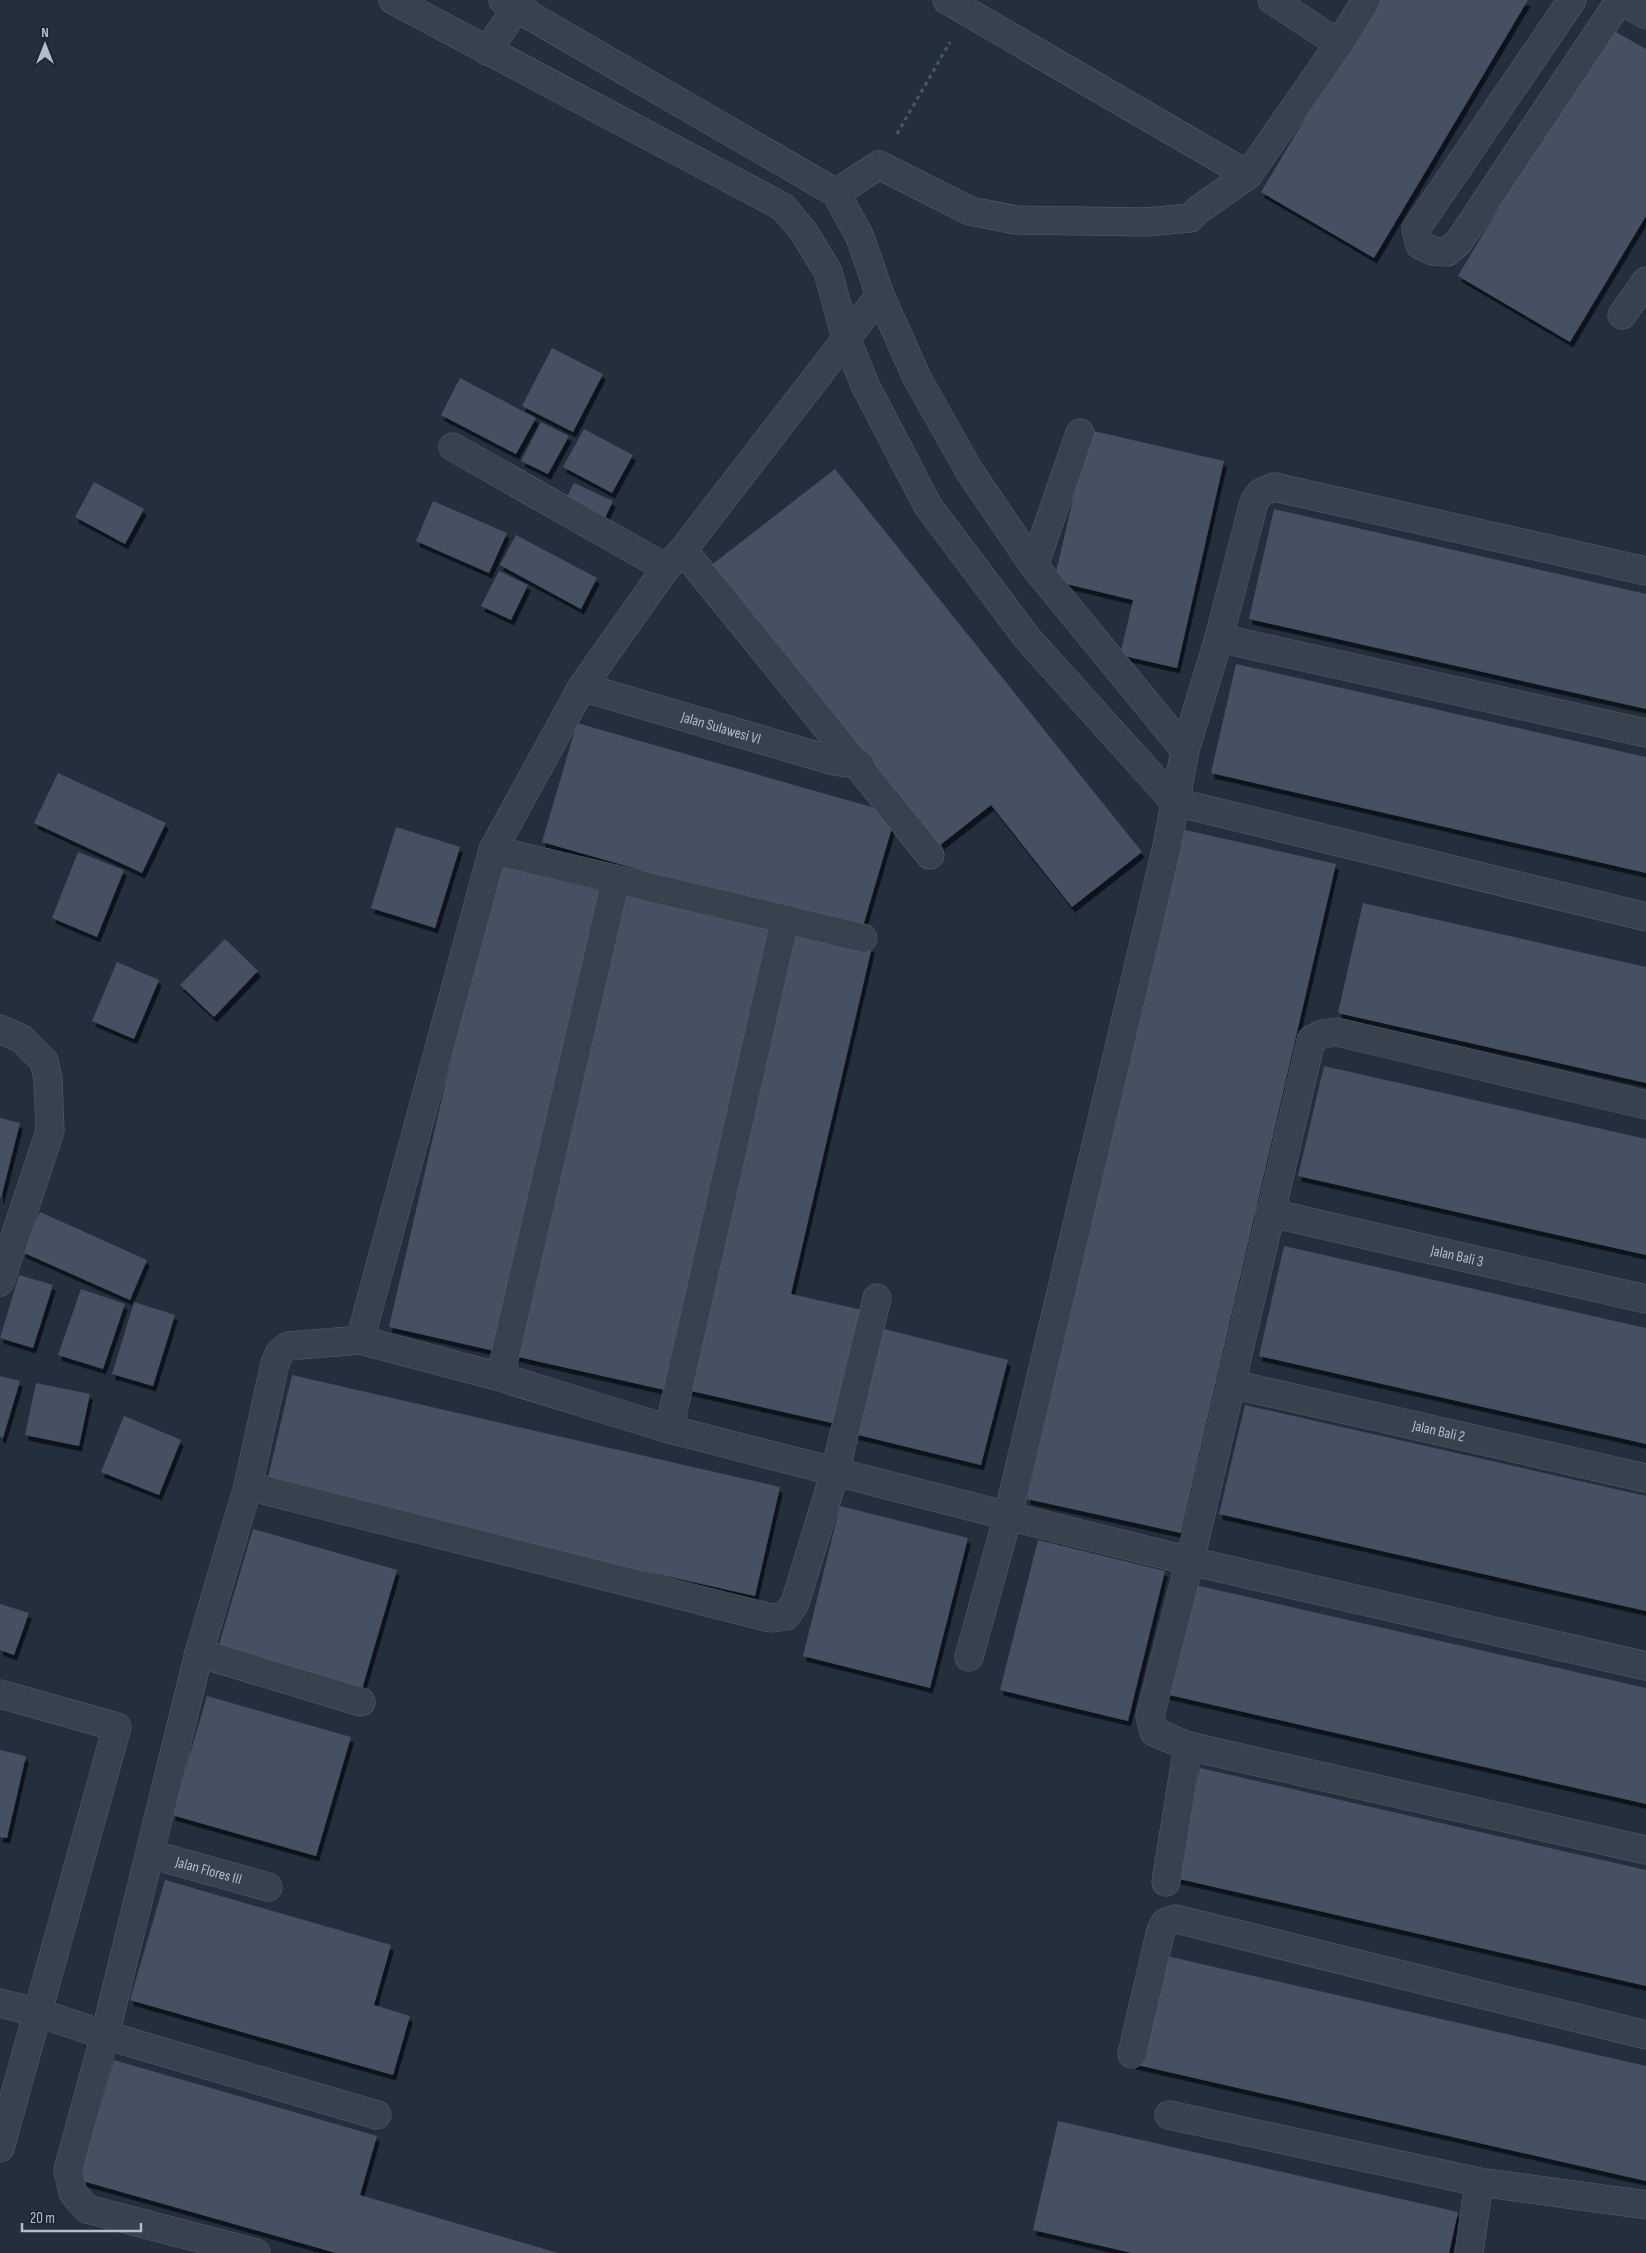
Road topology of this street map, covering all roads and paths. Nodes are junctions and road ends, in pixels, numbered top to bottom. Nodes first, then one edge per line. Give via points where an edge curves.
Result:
1 (393, 0) edge
2 (1272, 0) edge
3 (1366, 0) edge
4 (1572, 0) edge
5 (1620, 0) edge
6 (514, 3) edge
7 (957, 6) edge
8 (1646, 15) edge
9 (1339, 44) junction
10 (487, 51) junction
11 (879, 165) junction
12 (1248, 174) junction
13 (836, 193) junction
14 (1646, 281) edge
15 (880, 295) junction
16 (1622, 315) dead end
17 (846, 338) junction
18 (1080, 432) dead end
19 (453, 447) dead end
20 (675, 559) junction
21 (1034, 566) junction
22 (1646, 571) edge
23 (1219, 638) junction
24 (582, 687) junction
25 (1646, 733) edge
26 (1185, 750) junction
27 (860, 765) junction
28 (1175, 802) junction
29 (493, 850) junction
30 (930, 855) dead end
31 (616, 879) junction
32 (1646, 917) edge
33 (785, 919) junction
34 (863, 938) dead end
35 (0, 1029) edge
36 (1646, 1105) edge
37 (1270, 1213) junction
38 (0, 1282) edge
39 (877, 1298) dead end
40 (1646, 1299) edge
41 (360, 1340) junction
42 (500, 1377) junction
43 (1232, 1384) junction
44 (669, 1429) junction
45 (835, 1472) junction
46 (1646, 1478) edge
47 (248, 1486) junction
48 (1008, 1516) junction
49 (1190, 1561) junction
50 (199, 1653) junction
51 (969, 1657) dead end
52 (1646, 1666) edge
53 (0, 1694) edge
54 (361, 1702) dead end
55 (1188, 1746) junction
56 (1646, 1850) edge
57 (150, 1854) junction
58 (1166, 1882) dead end
59 (268, 1887) dead end
60 (0, 2003) edge
61 (39, 2013) junction
62 (105, 2035) junction
63 (1646, 2035) edge
64 (1132, 2054) dead end
65 (377, 2115) dead end
66 (1169, 2115) dead end
67 (0, 2148) edge
68 (1479, 2182) junction
69 (1646, 2205) edge
70 (256, 2253) edge
71 (1469, 2253) edge

1 - 10 street
2 - 9 street
3 - 9 street
4 - 5 street via 1416,229 1420,245 1447,252 1458,243
5 - 8 street
6 - 10 street
6 - 13 street
7 - 11 path
7 - 12 street
9 - 12 street
10 - 17 street via 783,207 804,232 828,272
11 - 12 street via 970,211 1016,220 1146,222 1190,218
11 - 13 street
13 - 15 street via 860,237
14 - 16 street
15 - 17 street
15 - 21 street via 916,378 970,472
17 - 20 street
17 - 28 street via 865,385 928,506 1028,639
18 - 21 street
19 - 20 street
20 - 24 street
20 - 27 street
21 - 26 street
22 - 23 street via 1274,487 1260,493 1250,512
23 - 25 street
23 - 26 street
24 - 27 street, Jalan Sulawesi VI via 834,761
24 - 29 street
26 - 28 street
27 - 30 street
28 - 32 street
28 - 48 street via 1168,846
29 - 31 street
29 - 41 street
31 - 33 street
31 - 42 street
33 - 34 street
33 - 44 street
35 - 38 street via 22,1039 44,1060 50,1131
36 - 37 street via 1337,1032 1322,1034 1311,1040 1307,1051
37 - 40 street, Jalan Bali 3
37 - 43 street
39 - 45 street
41 - 42 street
41 - 47 street via 301,1343 280,1352
42 - 44 street
43 - 46 street, Jalan Bali 2
43 - 49 street
44 - 45 street
45 - 47 street via 795,1603 786,1616 771,1618
45 - 48 street
47 - 50 street
48 - 49 street
48 - 51 street
49 - 52 street
49 - 55 street via 1150,1716 1154,1732
50 - 54 street
50 - 57 street
53 - 61 street via 117,1727
55 - 56 street
55 - 58 street
57 - 59 street, Jalan Flores III
57 - 62 street
60 - 61 street
61 - 62 street
61 - 67 street
62 - 65 street
62 - 70 street via 68,2170 73,2193 87,2209
63 - 64 street via 1176,1919 1166,1923 1161,1930
66 - 68 street
68 - 69 street
68 - 71 street

